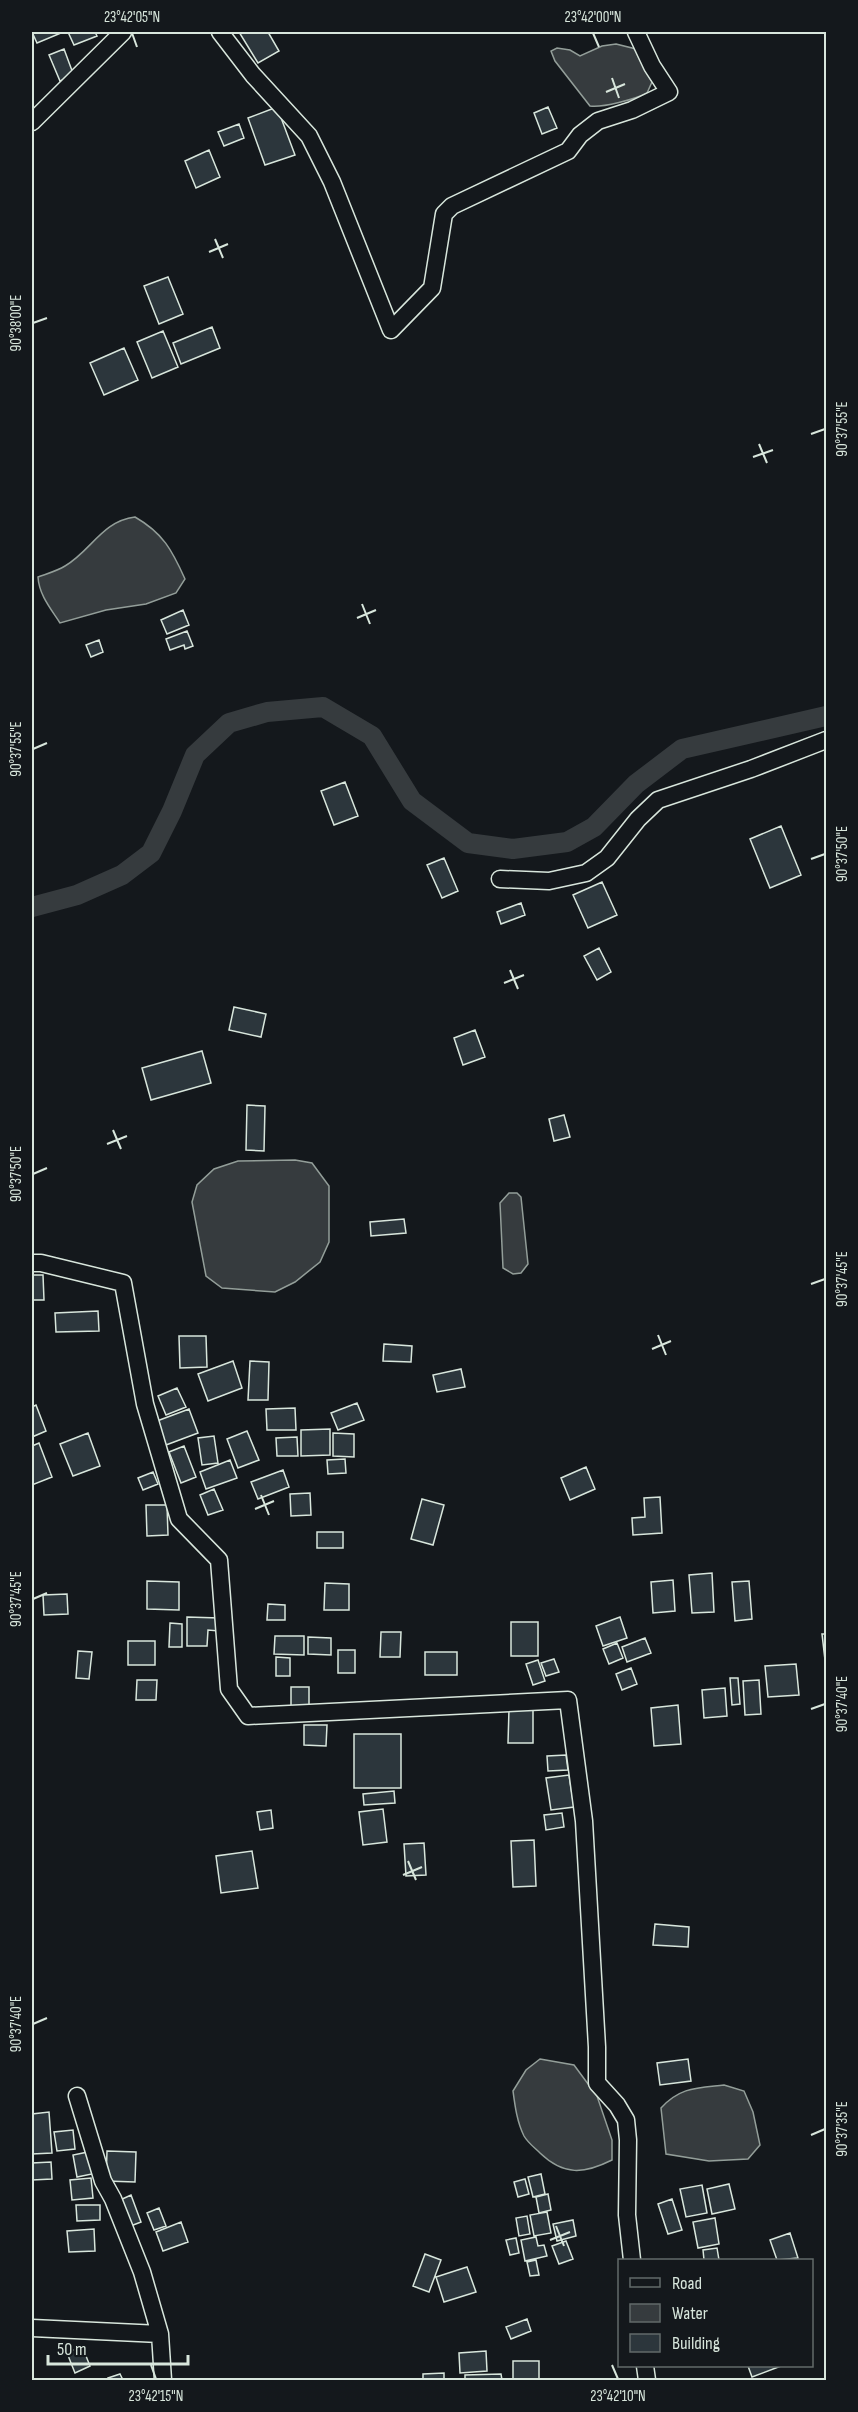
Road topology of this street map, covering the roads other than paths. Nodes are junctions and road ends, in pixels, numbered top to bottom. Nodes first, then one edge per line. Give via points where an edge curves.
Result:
1 (123, 32) edge
2 (220, 32) edge
3 (636, 32) edge
4 (32, 122) edge
5 (826, 740) edge
6 (500, 879) dead end
7 (32, 1263) edge
8 (77, 2096) dead end
9 (632, 2259) edge
10 (32, 2328) edge
11 (160, 2334) junction
12 (162, 2380) edge

1 - 4 street
2 - 3 street via 309,136 332,182 391,330 432,288 444,214 452,206 568,151 598,121 632,111 669,92
5 - 6 street via 658,800 607,858 586,873 549,881
7 - 9 street via 123,1283 145,1404 178,1519 219,1560 229,1689 248,1716 568,1700 584,1821 597,2084 626,2120 627,2215
8 - 11 street via 103,2181 156,2312
10 - 11 street
11 - 12 street

